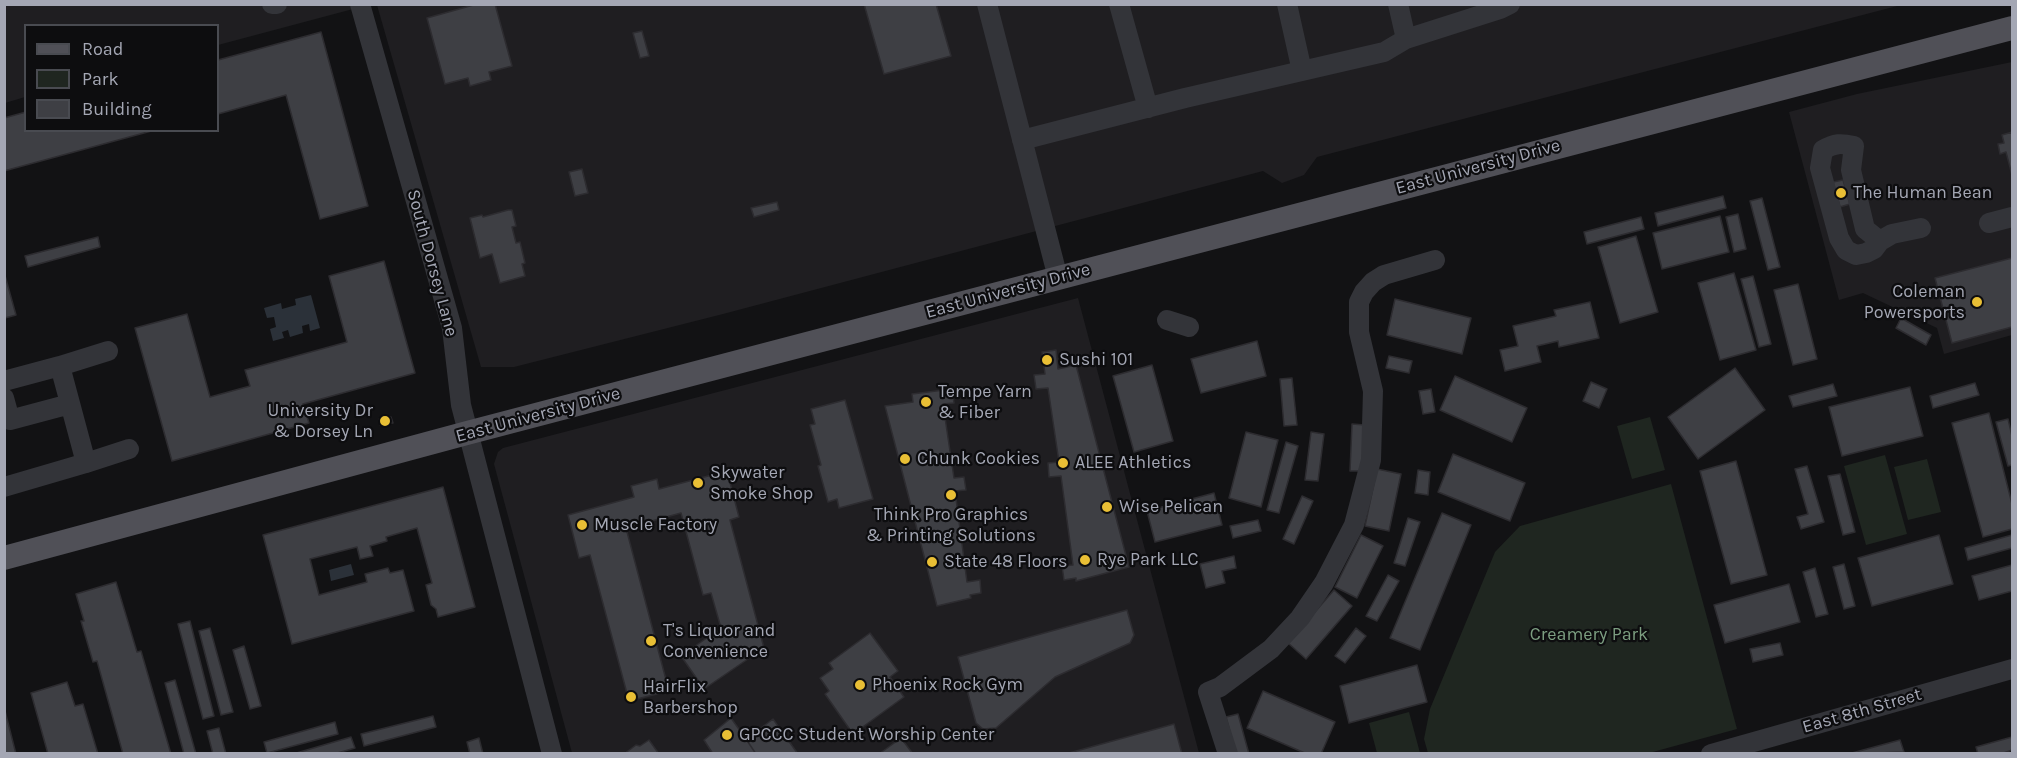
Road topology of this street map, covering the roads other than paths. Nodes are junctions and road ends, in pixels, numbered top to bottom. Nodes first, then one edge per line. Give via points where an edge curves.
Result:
1 (272, 4) edge
2 (277, 4) edge
3 (987, 4) edge
4 (1119, 4) edge
5 (1287, 4) edge
6 (1398, 4) edge
7 (1510, 4) edge
8 (362, 12) edge
9 (2013, 28) edge
10 (1406, 39) junction
11 (1302, 71) junction
12 (1148, 108) junction
13 (1022, 140) junction
14 (2013, 217) edge
15 (1989, 223) dead end
16 (1921, 228) dead end
17 (1880, 241) junction
18 (1435, 260) dead end
19 (1058, 278) junction
20 (1167, 320) dead end
21 (1189, 327) dead end
22 (108, 351) dead end
23 (60, 366) junction
24 (4, 381) edge
25 (4, 398) edge
26 (70, 404) junction
27 (468, 433) junction
28 (129, 449) dead end
29 (86, 463) junction
30 (4, 487) edge
31 (4, 558) edge
32 (2013, 669) edge
33 (1775, 745) edge
34 (1742, 749) edge
35 (552, 753) edge
36 (1228, 753) edge
37 (1711, 753) edge

1 - 2 street
3 - 13 street
4 - 12 street
5 - 11 street
6 - 10 street
7 - 10 street
8 - 27 street, South Dorsey Lane via 452,328
9 - 19 main road, East University Drive
10 - 11 street via 1384,52
11 - 12 street
12 - 13 street
13 - 19 street
14 - 15 street
16 - 17 street via 1892,234
17 - 17 street via 1865,229 1851,170 1854,146 1831,145 1823,150 1820,168 1839,238 1846,250 1856,255 1874,249
18 - 36 street via 1384,275 1372,282 1359,302 1359,332 1373,391 1373,417 1371,460 1354,525 1324,583 1300,618 1271,650 1208,692
19 - 27 main road, East University Drive
20 - 21 street
22 - 23 street
23 - 24 street
23 - 26 street
25 - 26 street via 10,420
26 - 29 street
27 - 31 main road, East University Drive
27 - 35 street, South Dorsey Lane
28 - 29 street
29 - 30 street
32 - 33 street, East 8th Street
33 - 34 street, East 8th Street
34 - 37 street, East 8th Street

